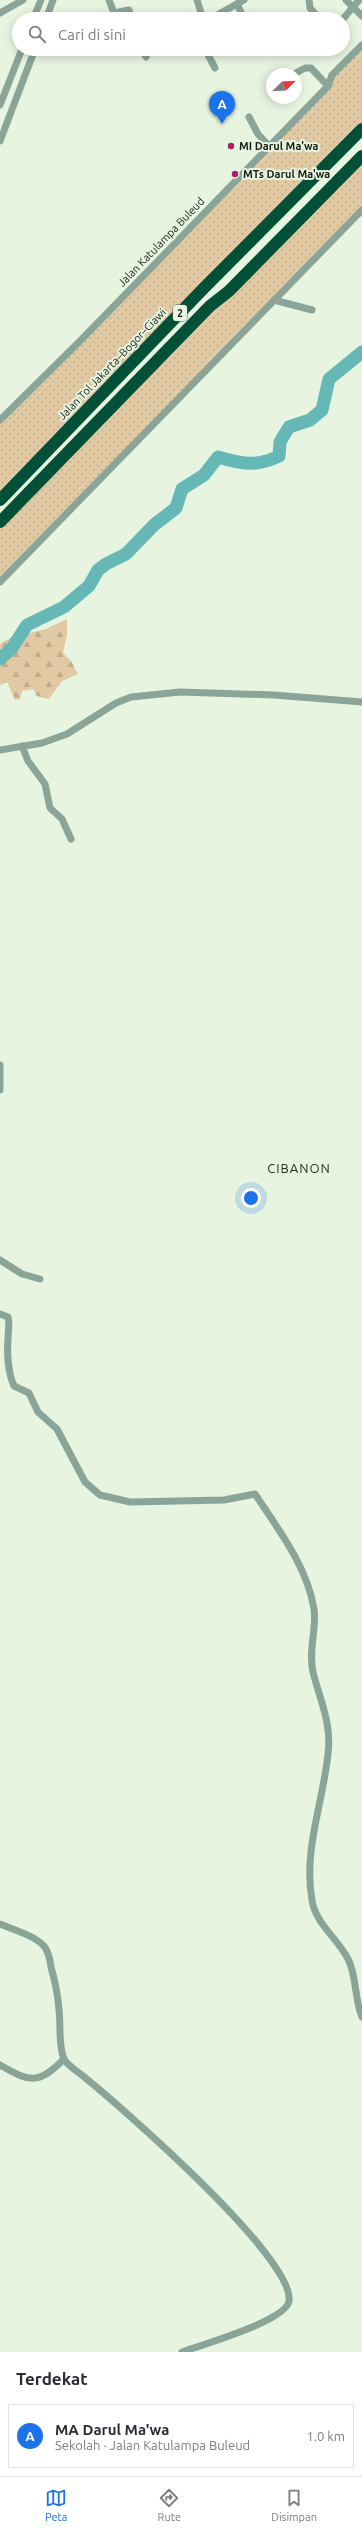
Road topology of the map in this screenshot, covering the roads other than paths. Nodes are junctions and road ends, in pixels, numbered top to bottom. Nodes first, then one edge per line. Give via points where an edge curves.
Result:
1 (23, 0) edge
2 (41, 0) edge
3 (53, 0) edge
4 (109, 0) edge
5 (197, 0) edge
6 (244, 0) edge
7 (309, 0) edge
8 (346, 0) edge
9 (359, 0) edge
10 (238, 4) junction
11 (353, 8) junction
12 (36, 12) edge
13 (49, 12) edge
14 (114, 12) edge
15 (118, 12) edge
16 (129, 12) edge
17 (200, 12) edge
18 (223, 12) edge
19 (241, 12) edge
20 (314, 12) edge
21 (349, 12) edge
22 (0, 13) edge
23 (362, 16) edge
24 (362, 45) edge
25 (19, 56) edge
26 (32, 56) edge
27 (209, 56) edge
28 (215, 68) dead end
29 (302, 70) edge
30 (328, 86) junction
31 (0, 105) edge
32 (249, 117) dead end
33 (362, 129) edge
34 (0, 141) edge
35 (270, 147) junction
36 (362, 156) edge
37 (362, 210) edge
38 (274, 300) junction
39 (312, 310) dead end
40 (0, 420) edge
41 (0, 500) edge
42 (0, 522) edge
43 (0, 582) edge
44 (362, 702) edge
45 (22, 746) junction
46 (0, 750) edge
47 (71, 838) dead end
48 (0, 1068) edge
49 (0, 1090) edge
50 (0, 1260) edge
51 (40, 1280) dead end
52 (0, 1314) edge
53 (0, 1924) edge
54 (362, 2017) edge
55 (64, 2059) junction
56 (0, 2065) edge
57 (182, 2352) edge

1 - 22 street
2 - 12 street
3 - 13 street
4 - 14 street
5 - 17 street
6 - 10 street
7 - 20 street
8 - 11 street
9 - 11 street
10 - 18 street
10 - 19 street
11 - 21 street
11 - 23 street
15 - 16 street via 128,9
24 - 30 street, Jalan Katulampa Buleud via 332,75
25 - 31 street
26 - 34 street
27 - 28 street
29 - 30 street via 311,68
30 - 35 street, Jalan Katulampa Buleud
32 - 35 street via 258,134
33 - 41 highway, Jalan Tol Jakarta–Bogor–Ciawi / 2 via 202,290
35 - 40 street, Jalan Katulampa Buleud
36 - 42 highway, 2 via 229,291 210,306
37 - 38 street
38 - 39 street
38 - 43 street via 155,426
44 - 45 street via 274,695 180,692 131,697 116,703 67,734 42,743
45 - 46 street
45 - 47 street via 28,761 45,784 50,808 62,819
48 - 49 street
50 - 51 street via 22,1274
52 - 54 street via 9,1320 12,1382 17,1388 30,1393 38,1412 54,1425 85,1482 93,1490 100,1495 130,1502 224,1500 256,1494 303,1571 314,1610 311,1649 313,1667 329,1728 324,1788 309,1858 312,1901 318,1916 348,1959 356,2005
53 - 55 street via 40,1943 48,1952 58,1997
55 - 56 street via 48,2075 38,2078 27,2078
55 - 57 street via 134,2117 201,2181 256,2242 288,2290 288,2303 277,2314 256,2326

